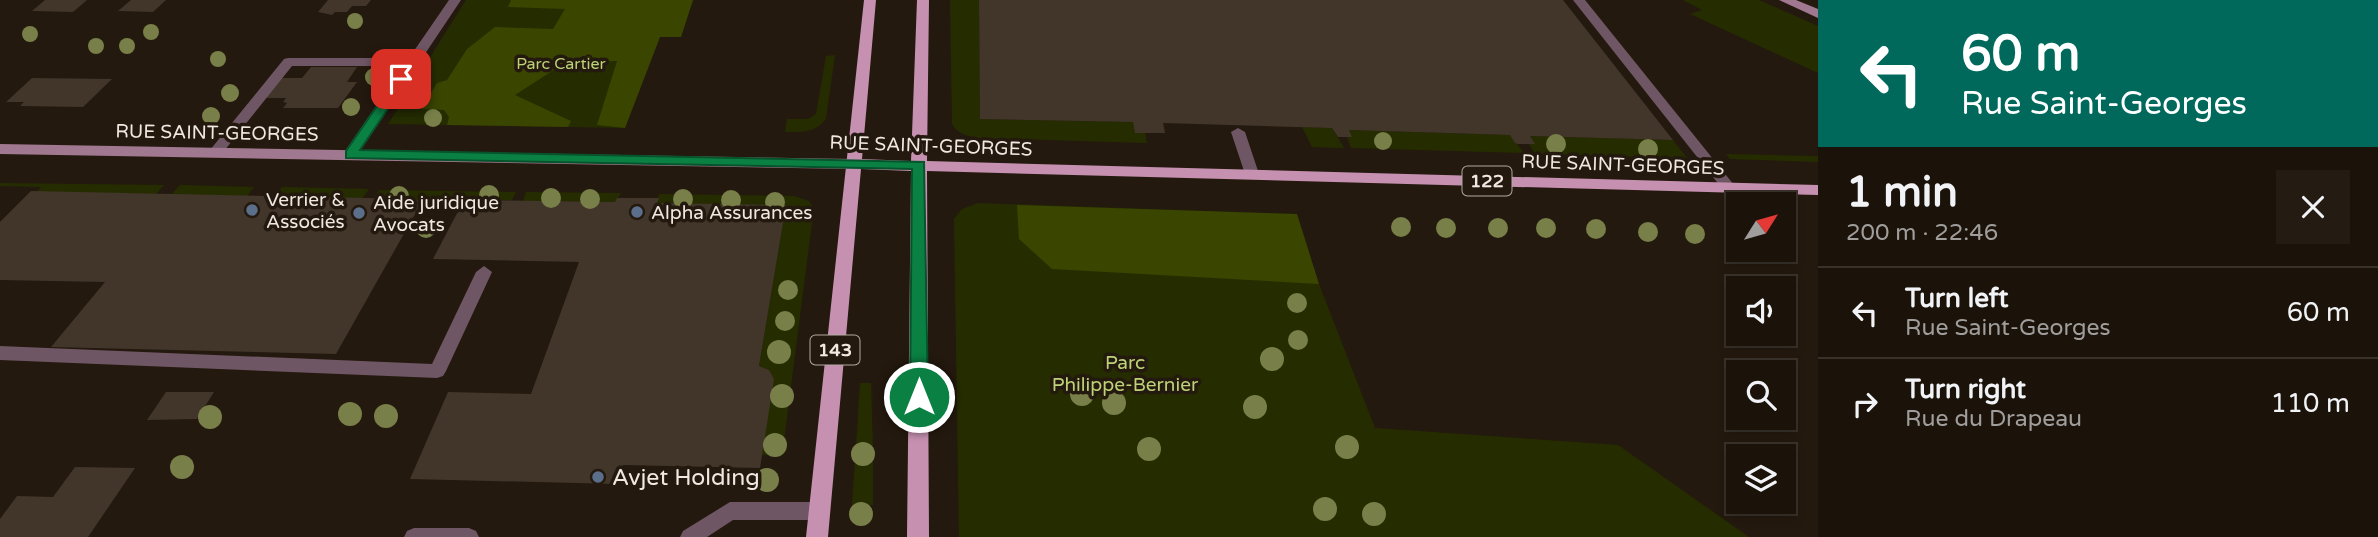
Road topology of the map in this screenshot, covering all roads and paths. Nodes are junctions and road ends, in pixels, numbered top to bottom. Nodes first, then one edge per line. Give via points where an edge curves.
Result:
1 (455, 0) edge
2 (870, 0) edge
3 (923, 0) edge
4 (1578, 0) edge
5 (1785, 0) edge
6 (1818, 14) edge
7 (413, 62) junction
8 (1238, 132) dead end
9 (0, 149) edge
10 (215, 153) junction
11 (351, 155) junction
12 (854, 164) junction
13 (919, 165) junction
14 (1252, 174) junction
15 (1729, 188) junction
16 (1818, 190) edge
17 (484, 272) dead end
18 (0, 353) edge
19 (819, 511) junction
20 (414, 537) edge
21 (469, 537) edge
22 (690, 537) edge
23 (817, 537) edge
24 (918, 537) edge

1 - 7 street
2 - 12 main road, 143
3 - 13 main road
4 - 15 lane
5 - 6 street
7 - 10 lane via 288,61
7 - 11 street
8 - 14 lane
9 - 10 street, RUE SAINT-GEORGES
10 - 11 street, RUE SAINT-GEORGES
11 - 12 street, RUE SAINT-GEORGES
12 - 13 main road, RUE SAINT-GEORGES / 122
12 - 19 main road, 143
13 - 14 main road, RUE SAINT-GEORGES / 122
13 - 24 main road
14 - 15 main road, RUE SAINT-GEORGES / 122
15 - 16 main road, RUE SAINT-GEORGES / 122
17 - 18 lane via 437,371
19 - 22 lane via 730,511
19 - 23 main road, 143
20 - 21 lane

